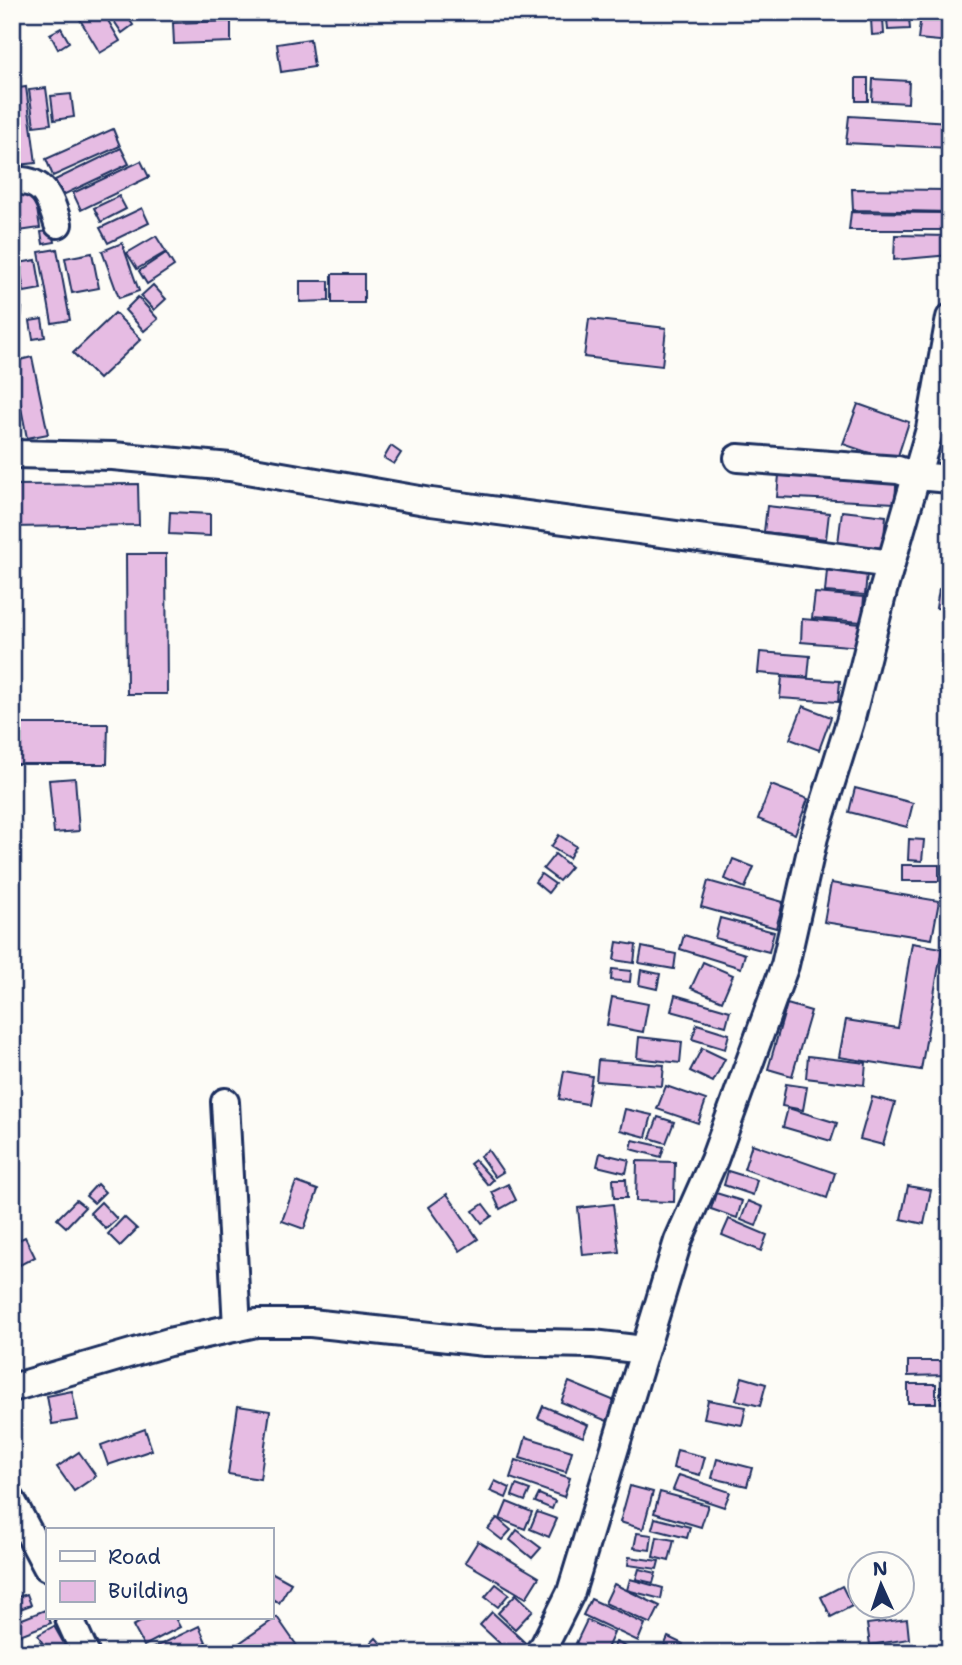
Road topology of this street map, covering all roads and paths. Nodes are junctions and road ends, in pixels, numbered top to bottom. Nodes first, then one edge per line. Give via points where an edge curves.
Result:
1 (12, 181) edge
2 (58, 224) dead end
3 (950, 318) edge
4 (12, 454) edge
5 (738, 458) dead end
6 (916, 476) junction
7 (950, 479) edge
8 (891, 564) junction
9 (225, 1102) dead end
10 (237, 1327) junction
11 (644, 1350) junction
12 (12, 1388) edge
13 (12, 1501) edge
14 (46, 1565) edge
15 (70, 1620) edge
16 (80, 1651) edge
17 (538, 1653) edge

1 - 2 street via 26,180 42,187
3 - 6 street via 930,429
4 - 8 street via 113,456 230,467 431,502
5 - 6 street via 898,470
6 - 7 street
6 - 8 street
8 - 11 street via 814,837 785,965 714,1160 678,1241
9 - 10 street
10 - 11 street via 311,1323 485,1342
10 - 12 street
11 - 17 street via 571,1591
13 - 14 street
15 - 16 street

